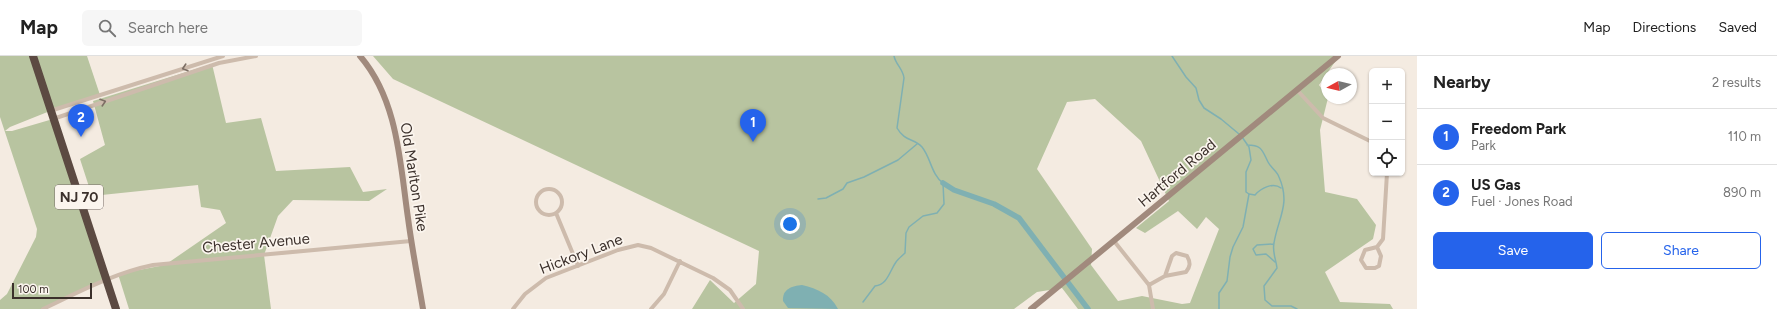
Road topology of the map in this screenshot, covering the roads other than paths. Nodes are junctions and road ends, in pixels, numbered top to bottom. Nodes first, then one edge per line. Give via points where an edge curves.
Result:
1 (33, 56) edge
2 (222, 56) edge
3 (256, 56) edge
4 (360, 56) edge
5 (1338, 56) edge
6 (1297, 90) junction
7 (51, 115) junction
8 (1369, 141) edge
9 (1387, 176) edge
10 (556, 213) junction
11 (411, 241) junction
12 (1114, 241) junction
13 (1377, 247) junction
14 (680, 261) junction
15 (578, 266) junction
16 (1165, 276) junction
17 (106, 279) junction
18 (1149, 285) junction
19 (43, 309) edge
20 (116, 309) edge
21 (423, 309) edge
22 (514, 309) edge
23 (651, 309) edge
24 (743, 309) edge
25 (1031, 309) edge
26 (1153, 309) edge

1 - 7 highway, NJ 70
2 -> 7 street
7 -> 3 street via 219,63
4 - 11 street, Old Marlton Pike via 378,83 390,112
5 - 6 street, Hartford Road
6 - 8 street via 1326,121
6 - 12 street, Hartford Road
7 - 17 highway, NJ 70
9 - 13 street via 1384,233
10 - 10 street via 561,207 562,200 559,193 553,189 546,189 540,193 538,207 542,213
10 - 15 street
11 - 17 street, Chester Avenue via 168,263 130,269
11 - 21 street, Old Marlton Pike
12 - 18 street
12 - 25 street, Hartford Road
13 - 13 street via 1365,250 1362,255 1361,260 1366,268 1379,266 1381,256
14 - 15 street, Hickory Lane via 651,248 638,246 618,250
14 - 23 street via 664,294
14 - 24 street, Hickory Lane via 725,286 735,295
15 - 22 street, Hickory Lane via 541,281 525,294
16 - 16 street via 1186,272 1190,268 1187,256 1176,253 1172,256
16 - 18 street
17 - 19 street, Chester Avenue
17 - 20 highway, NJ 70
18 - 26 street

